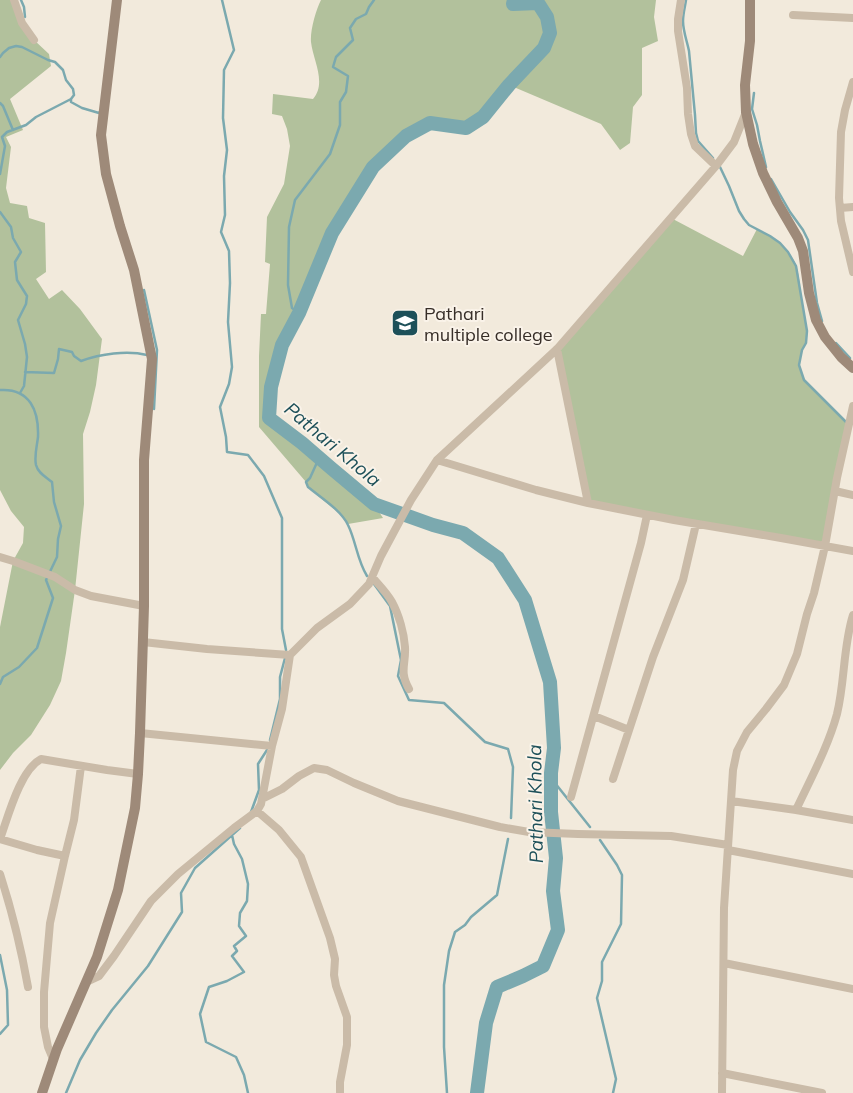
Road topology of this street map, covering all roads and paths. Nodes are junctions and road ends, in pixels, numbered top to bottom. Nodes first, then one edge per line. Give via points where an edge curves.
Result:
1 (14, 0) edge
2 (117, 0) edge
3 (681, 0) edge
4 (750, 0) edge
5 (793, 15) dead end
6 (853, 18) edge
7 (34, 40) dead end
8 (853, 82) edge
9 (851, 95) edge
10 (746, 112) junction
11 (716, 166) junction
12 (853, 207) edge
13 (840, 208) junction
14 (853, 272) edge
15 (557, 349) junction
16 (853, 368) edge
17 (853, 406) edge
18 (850, 431) edge
19 (437, 460) junction
20 (835, 491) junction
21 (853, 495) edge
22 (588, 503) junction
23 (647, 515) junction
24 (696, 524) junction
25 (825, 546) junction
26 (853, 551) edge
27 (0, 557) edge
28 (372, 577) junction
29 (144, 606) junction
30 (853, 615) edge
31 (143, 642) junction
32 (290, 655) junction
33 (409, 689) dead end
34 (594, 716) junction
35 (629, 730) junction
36 (140, 733) junction
37 (272, 746) junction
38 (81, 766) junction
39 (138, 774) junction
40 (613, 778) dead end
41 (571, 798) dead end
42 (262, 799) junction
43 (731, 801) junction
44 (796, 810) junction
45 (257, 812) junction
46 (853, 820) edge
47 (0, 839) edge
48 (728, 847) junction
49 (65, 856) junction
50 (0, 874) edge
51 (853, 874) edge
52 (724, 963) junction
53 (86, 982) junction
54 (28, 987) dead end
55 (853, 989) edge
56 (53, 1059) junction
57 (722, 1073) junction
58 (42, 1093) edge
59 (340, 1093) edge
60 (722, 1093) edge
61 (822, 1093) edge

1 - 7 street via 22,23
2 - 29 street via 100,135 120,226 134,270 152,359 144,460
3 - 11 street via 678,31 691,134 695,146
4 - 10 street
5 - 6 street
8 - 9 street
9 - 13 street via 841,132
10 - 11 street via 734,142
10 - 16 street via 763,173 803,251 816,320 825,337
11 - 15 street
12 - 13 street
13 - 14 street
15 - 19 street
15 - 22 street
17 - 18 street
18 - 20 street
19 - 22 street
19 - 28 street via 411,500
20 - 21 street
20 - 25 street
22 - 23 street
23 - 24 street
23 - 34 street
24 - 25 street
24 - 35 street via 683,580
25 - 26 street
25 - 43 street via 790,672 737,751
27 - 29 street via 50,575 91,596
28 - 32 street via 350,604 317,628
28 - 33 street via 392,602 401,626 405,649 403,677
29 - 31 street
30 - 44 street via 836,715
31 - 32 street
31 - 36 street
32 - 37 street via 282,709
34 - 35 street
34 - 41 street
35 - 40 street
36 - 37 street
36 - 39 street
37 - 42 street
38 - 39 street
38 - 47 street via 37,761 20,784
38 - 49 street via 74,820
39 - 53 street via 135,808 118,890
42 - 45 street
42 - 48 street via 314,768 327,770 398,801 500,827 529,832 671,836
43 - 44 street
43 - 48 street
44 - 46 street
45 - 53 street via 178,874 151,901 99,976
45 - 59 street via 279,830 301,857 330,938 336,986 347,1017 347,1045
47 - 49 street
48 - 51 street
48 - 52 street
49 - 56 street via 50,923 44,992 44,1027
50 - 54 street via 18,934
52 - 55 street
52 - 57 street
53 - 56 street
56 - 58 street
57 - 60 street
57 - 61 street

